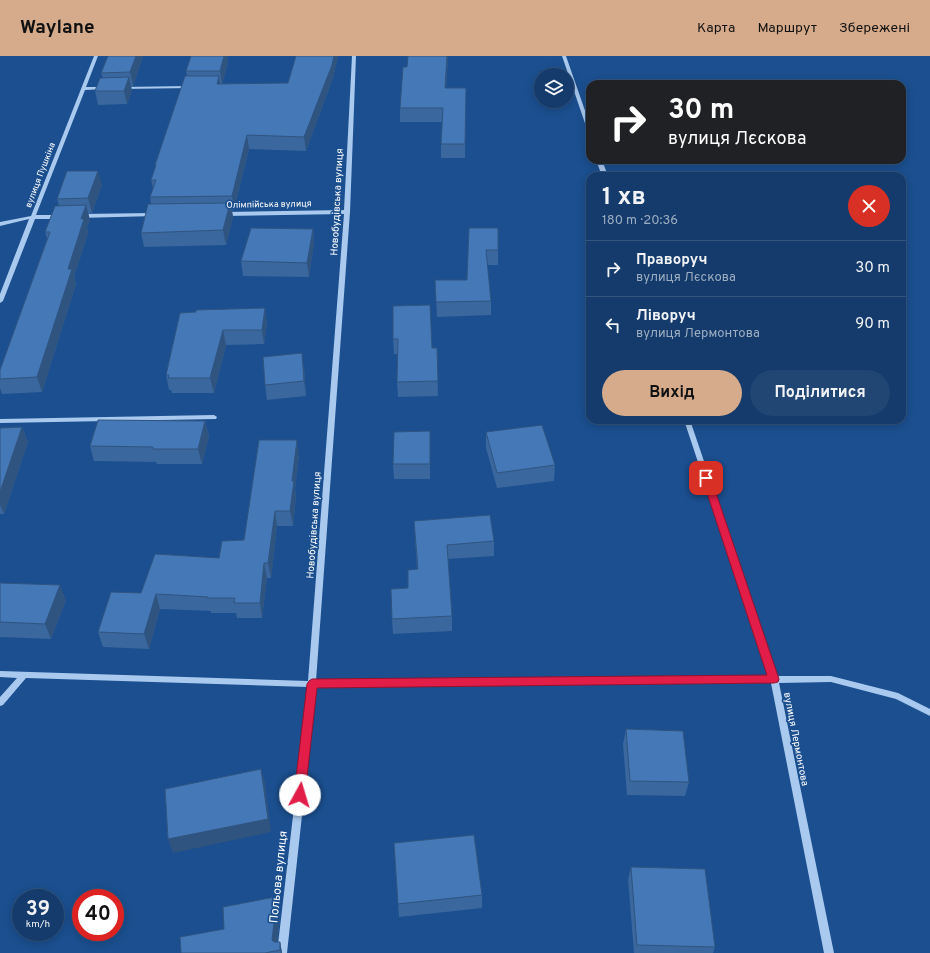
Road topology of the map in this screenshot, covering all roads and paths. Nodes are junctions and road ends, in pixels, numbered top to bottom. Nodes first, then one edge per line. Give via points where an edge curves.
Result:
1 (96, 56) edge
2 (354, 56) edge
3 (564, 56) edge
4 (194, 87) edge
5 (83, 89) junction
6 (586, 120) edge
7 (347, 212) junction
8 (213, 214) edge
9 (158, 215) edge
10 (64, 216) edge
11 (72, 216) edge
12 (33, 217) junction
13 (0, 224) edge
14 (0, 301) edge
15 (214, 417) dead end
16 (0, 421) edge
17 (688, 424) edge
18 (0, 674) edge
19 (24, 675) junction
20 (774, 679) junction
21 (312, 684) junction
22 (0, 703) edge
23 (930, 713) edge
24 (282, 953) edge
25 (828, 953) edge

1 - 5 street, вулиця Пушкіна
2 - 7 street, Новобудівська вулиця
3 - 6 street
4 - 5 street
5 - 12 street, вулиця Пушкіна
7 - 8 street, Олімпійська вулиця
7 - 21 street, Новобудівська вулиця
9 - 11 street
10 - 12 street
12 - 13 street
12 - 14 street, вулиця Пушкіна
15 - 16 street
17 - 20 street, вулиця Лермонтова
18 - 19 street
19 - 21 street
19 - 22 street
20 - 21 street
20 - 23 street via 831,678 898,696
20 - 25 street, вулиця Лермонтова
21 - 24 street, Польова вулиця

